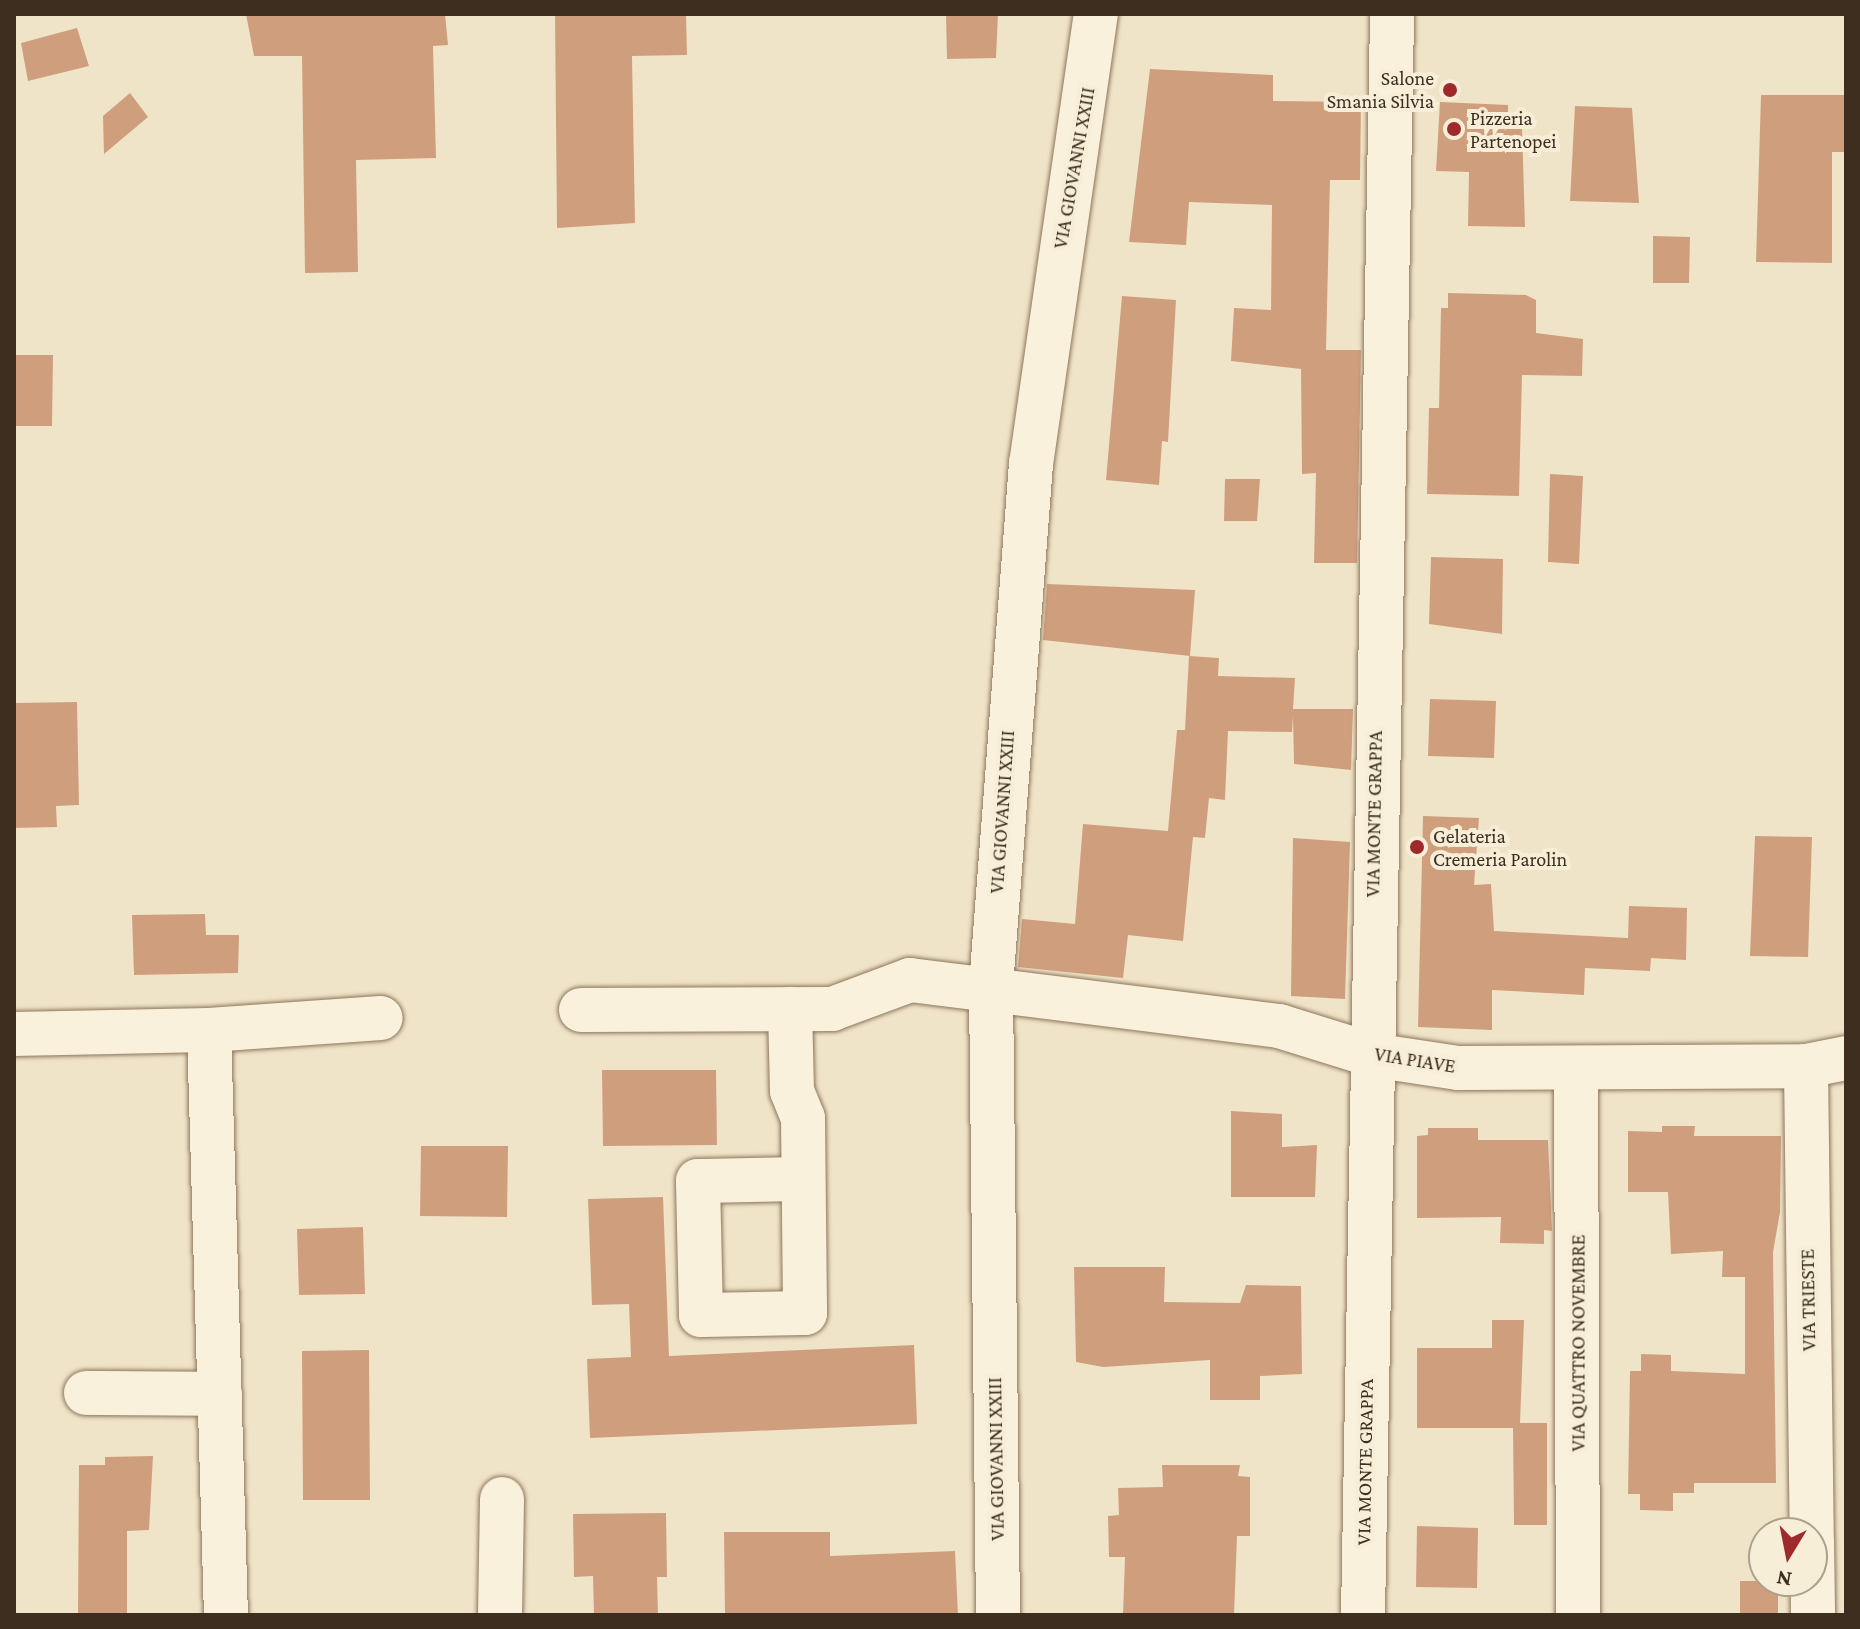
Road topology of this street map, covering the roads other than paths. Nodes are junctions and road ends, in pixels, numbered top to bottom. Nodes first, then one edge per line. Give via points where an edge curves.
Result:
1 (1096, 14) edge
2 (1392, 14) edge
3 (991, 986) junction
4 (790, 1009) junction
5 (581, 1010) dead end
6 (381, 1018) dead end
7 (209, 1030) junction
8 (14, 1034) edge
9 (1372, 1055) junction
10 (1826, 1062) edge
11 (1576, 1071) junction
12 (803, 1179) dead end
13 (86, 1393) dead end
14 (220, 1394) junction
15 (502, 1499) dead end
16 (1813, 1517) edge
17 (226, 1615) edge
18 (500, 1615) edge
19 (998, 1615) edge
20 (1363, 1615) edge
21 (1578, 1615) edge

1 - 3 street, VIA GIOVANNI XXIII via 1031,464
2 - 9 street, VIA MONTE GRAPPA
3 - 4 street, VIA PIAVE via 910,980 832,1009
3 - 9 street, VIA PIAVE via 1279,1026
3 - 19 street, VIA GIOVANNI XXIII
4 - 5 street, VIA PIAVE
4 - 12 street
6 - 7 street
7 - 8 street
7 - 14 street
9 - 11 street, VIA PIAVE via 1458,1068
9 - 20 street, VIA MONTE GRAPPA
10 - 11 street, VIA PIAVE
10 - 16 street, VIA TRIESTE
11 - 21 street, VIA QUATTRO NOVEMBRE
13 - 14 street
14 - 17 street
15 - 18 street

